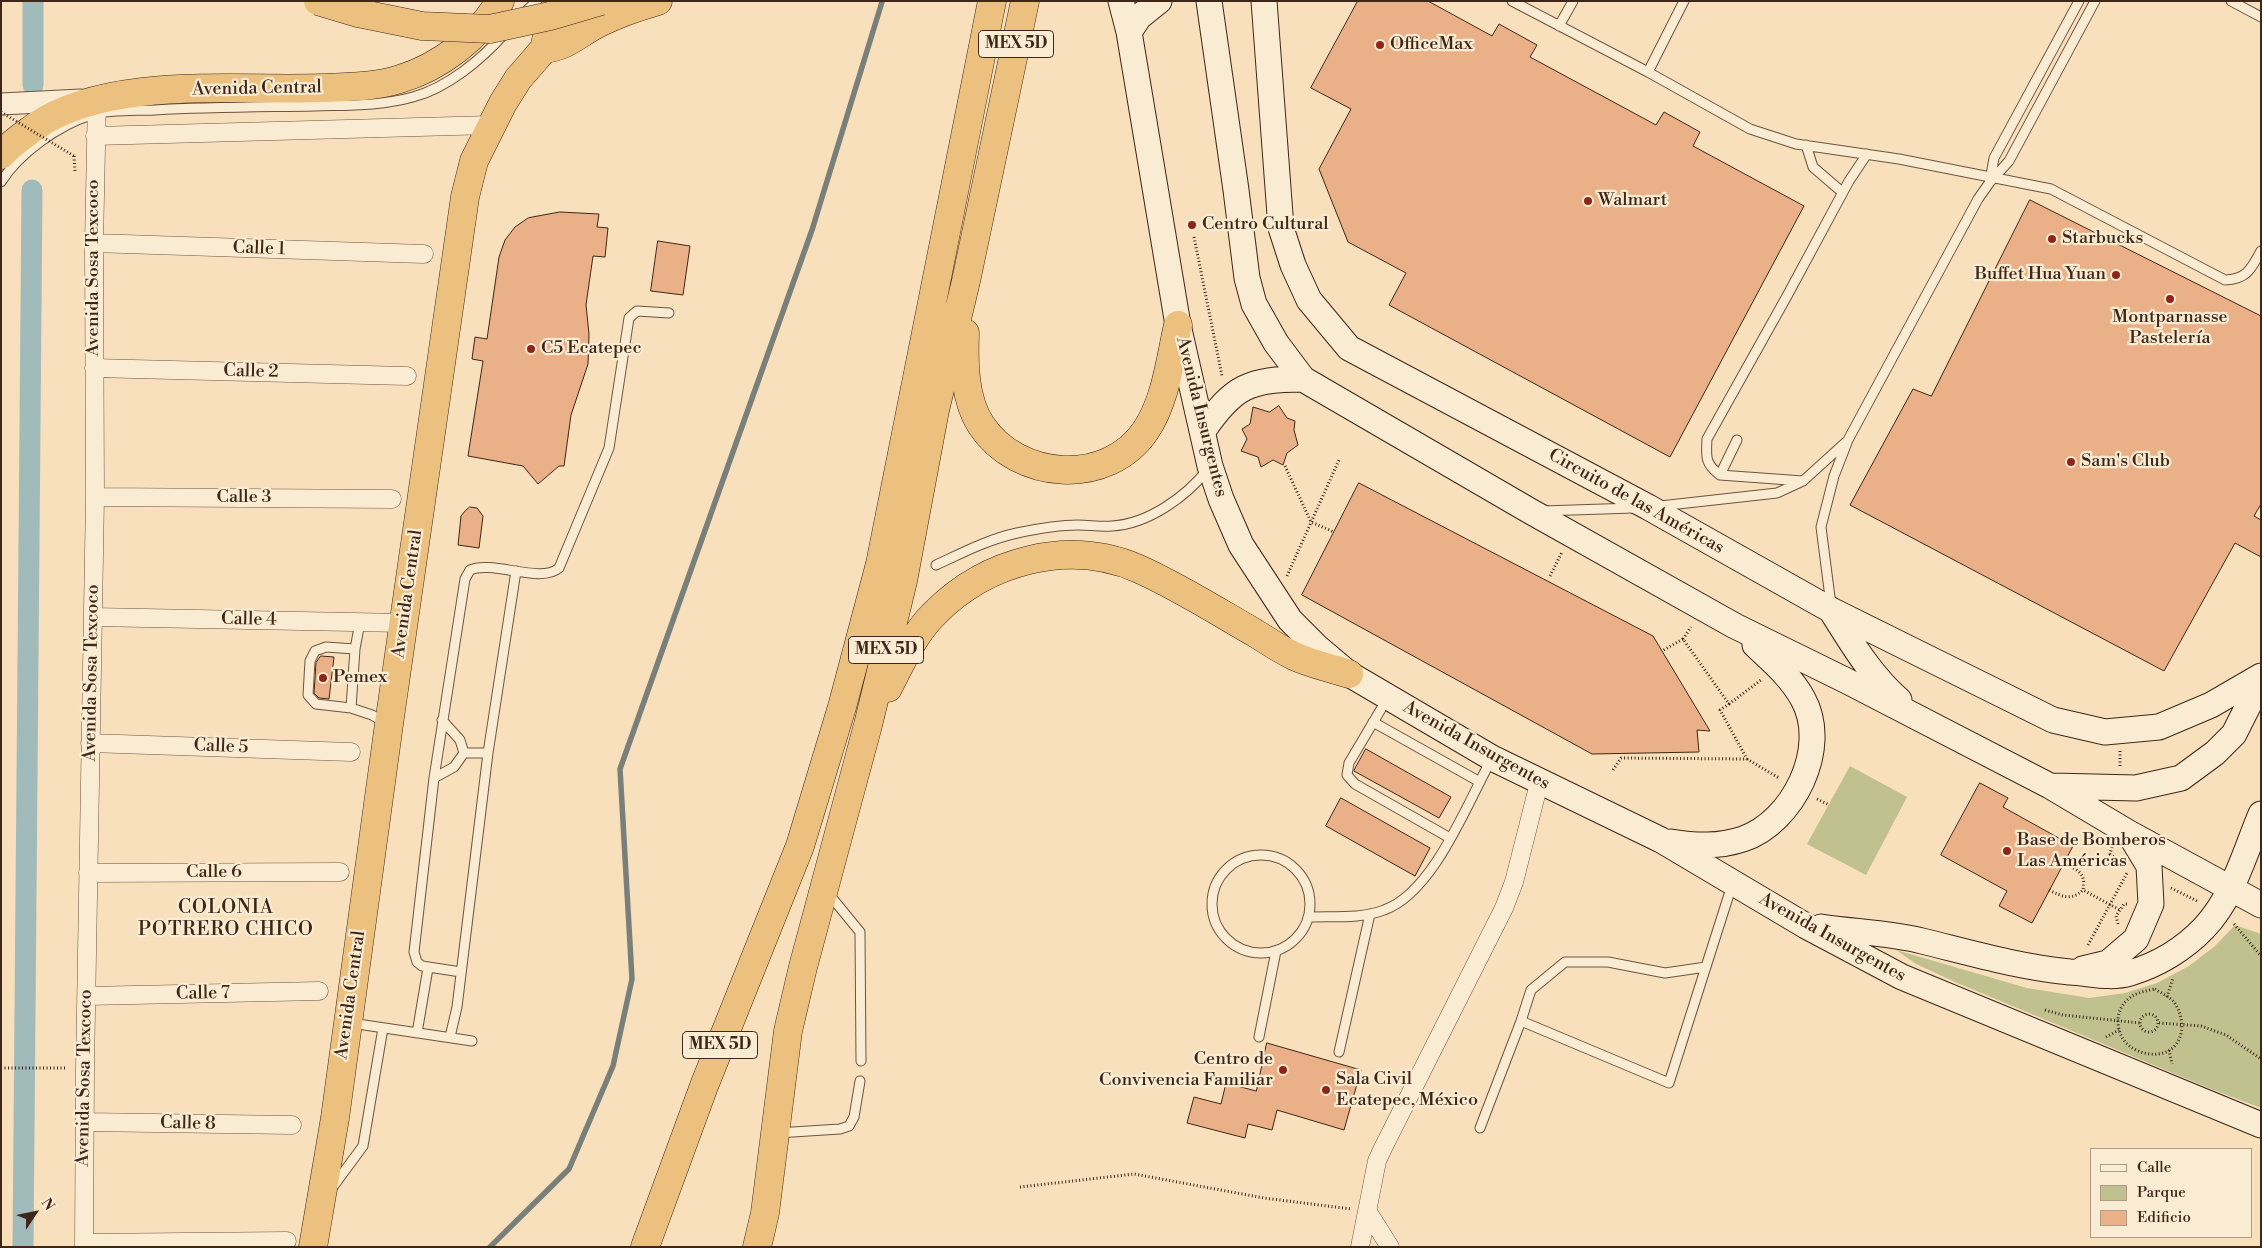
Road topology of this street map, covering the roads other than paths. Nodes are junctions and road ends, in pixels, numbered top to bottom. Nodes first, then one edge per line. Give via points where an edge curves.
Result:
1 (318, 1) edge
2 (500, 1) edge
3 (537, 1) edge
4 (585, 1) edge
5 (601, 1) edge
6 (658, 1) edge
7 (992, 1) edge
8 (1025, 1) edge
9 (1121, 1) edge
10 (1159, 1) edge
11 (1264, 1) edge
12 (1512, 1) edge
13 (1573, 1) edge
14 (1684, 1) edge
15 (2079, 1) edge
16 (2095, 1) edge
17 (2231, 1) edge
18 (1206, 3) edge
19 (2261, 17) edge
20 (1559, 26) junction
21 (1129, 32) junction
22 (544, 50) junction
23 (1648, 72) junction
24 (1, 104) edge
25 (96, 107) junction
26 (491, 125) junction
27 (95, 136) junction
28 (1806, 145) junction
29 (1868, 154) junction
30 (1, 155) edge
31 (1991, 179) junction
32 (1, 182) edge
33 (1842, 192) junction
34 (94, 243) junction
35 (2261, 251) edge
36 (424, 254) dead end
37 (966, 281) junction
38 (669, 313) dead end
39 (1178, 325) junction
40 (94, 368) junction
41 (407, 376) dead end
42 (1303, 379) junction
43 (1203, 431) junction
44 (1737, 440) dead end
45 (1848, 440) junction
46 (1210, 466) junction
47 (1720, 475) junction
48 (1803, 481) junction
49 (95, 497) junction
50 (392, 498) dead end
51 (1648, 507) junction
52 (1530, 511) junction
53 (936, 565) dead end
54 (516, 571) junction
55 (1831, 610) junction
56 (93, 617) junction
57 (360, 622) junction
58 (404, 623) junction
59 (1735, 626) junction
60 (355, 650) junction
61 (1348, 674) junction
62 (2261, 678) edge
63 (1388, 697) junction
64 (351, 708) junction
65 (442, 720) junction
66 (1373, 722) junction
67 (1926, 722) junction
68 (389, 724) junction
69 (868, 725) junction
70 (90, 743) junction
71 (351, 752) dead end
72 (464, 753) junction
73 (488, 753) junction
74 (1492, 758) junction
75 (434, 778) junction
76 (1480, 782) junction
77 (1539, 783) junction
78 (2050, 786) junction
79 (2261, 814) edge
80 (2130, 833) junction
81 (1450, 838) junction
82 (1661, 840) junction
83 (340, 872) dead end
84 (88, 873) junction
85 (1733, 882) junction
86 (824, 888) junction
87 (2231, 888) junction
88 (2261, 905) edge
89 (1370, 914) junction
90 (1308, 917) junction
91 (1806, 926) junction
92 (1276, 951) junction
93 (2077, 962) junction
94 (1706, 967) junction
95 (428, 968) junction
96 (461, 972) junction
97 (319, 991) dead end
98 (87, 996) junction
99 (1521, 1021) junction
100 (347, 1022) junction
101 (383, 1028) junction
102 (417, 1033) junction
103 (450, 1037) junction
104 (1258, 1037) dead end
105 (472, 1041) dead end
106 (1339, 1052) dead end
107 (861, 1061) dead end
108 (860, 1081) dead end
109 (84, 1122) junction
110 (292, 1125) dead end
111 (2261, 1125) edge
112 (1480, 1128) dead end
113 (774, 1133) junction
114 (320, 1204) junction
115 (1368, 1212) junction
116 (287, 1241) dead end
117 (84, 1245) edge
118 (313, 1247) edge
119 (645, 1247) edge
120 (758, 1247) edge
121 (1360, 1247) edge
122 (1390, 1247) edge

1 - 5 highway, bridge via 422,26 490,29
2 - 25 highway, Avenida Central via 472,36 434,64 400,80 362,87 157,91
3 - 25 lane via 494,46 454,77 414,97 365,105 217,106 118,111
4 - 22 highway, Avenida Central via 547,36
6 - 22 highway, Avenida Central via 622,11 558,48
7 - 119 highway, MEX 5D via 880,564 842,707 800,846 728,1025
8 - 37 highway, MEX 5D
9 - 21 main road, Avenida Insurgentes
10 - 21 main road via 1138,18
11 - 51 main road, Circuito de las Américas via 1281,228 1309,300 1349,348
12 - 20 lane
13 - 20 lane
14 - 23 lane
15 - 31 lane via 1994,158
16 - 31 lane via 2009,161
17 - 19 lane
18 - 42 main road via 1247,278 1254,304 1276,344
20 - 23 lane
21 - 39 main road, Avenida Insurgentes
22 - 26 highway, Avenida Central via 518,79
23 - 28 lane via 1750,129
24 - 25 street
25 - 27 street, Avenida Sosa Texcoco
25 - 30 highway, Avenida Central via 79,104 43,122
25 - 32 lane via 34,147
26 - 27 street
26 - 58 highway, Avenida Central via 474,160 465,197
27 - 34 street, Avenida Sosa Texcoco
28 - 29 lane
28 - 33 lane via 1813,167
29 - 31 lane
29 - 33 lane
31 - 35 lane via 2051,188 2225,280 2237,280 2250,271
31 - 45 lane
33 - 47 lane via 1707,439 1706,456 1711,468
34 - 36 street, Calle 1
34 - 40 street, Avenida Sosa Texcoco
37 - 39 highway via 964,362 972,406 981,425 1010,454 1032,465 1054,470 1074,471 1096,466 1130,448 1145,432 1156,414
37 - 69 highway, MEX 5D via 936,410 903,580
38 - 54 lane via 637,311 629,318 609,448 559,568 546,573
39 - 43 main road, Avenida Insurgentes
40 - 41 street, Calle 2
40 - 49 street, Avenida Sosa Texcoco
42 - 43 main road via 1272,379 1245,386 1219,407
42 - 52 main road
43 - 46 main road, Avenida Insurgentes
44 - 47 lane
45 - 48 lane
45 - 55 lane via 1834,476 1821,526
46 - 53 lane via 1195,485 1164,507 1136,521 1113,526 1075,525 1016,533
46 - 61 main road, Avenida Insurgentes via 1220,500 1241,545 1269,590 1290,620
47 - 48 lane
48 - 51 lane via 1777,493
49 - 50 street, Calle 3
49 - 56 street, Avenida Sosa Texcoco
51 - 52 lane
51 - 55 main road, Circuito de las Américas
52 - 59 main road
54 - 65 lane via 481,567 467,574
54 - 73 lane
55 - 62 main road, Circuito de las Américas via 2053,720 2105,732 2159,727
55 - 67 main road via 1883,686
56 - 57 street, Calle 4
56 - 70 street, Avenida Sosa Texcoco
57 - 58 street, Calle 4
57 - 60 lane
58 - 68 highway, Avenida Central
59 - 67 main road
59 - 82 main road via 1778,666 1804,700 1811,725 1811,748 1806,770 1783,811 1766,828 1744,839 1721,845 1695,846
60 - 64 lane
60 - 64 lane via 326,647 316,651 310,661 308,690 316,704
61 - 63 main road, Avenida Insurgentes
61 - 69 highway via 1294,656 1137,568 1096,557 1053,554 1014,563 983,576 933,615 908,649
62 - 78 main road via 2234,734 2181,778 2136,788
63 - 66 lane
63 - 74 main road, Avenida Insurgentes
64 - 68 lane
65 - 72 lane via 460,740
65 - 75 lane
66 - 76 lane
66 - 81 lane via 1349,763 1347,775 1350,780
67 - 78 main road
68 - 100 highway, Avenida Central
69 - 86 highway, MEX 5D
70 - 71 street, Calle 5
70 - 84 street, Avenida Sosa Texcoco
72 - 73 lane
72 - 75 lane via 454,766
73 - 96 lane
74 - 76 lane
74 - 77 main road, Avenida Insurgentes
75 - 95 lane via 414,952 417,962
76 - 81 lane
77 - 82 main road, Avenida Insurgentes
77 - 115 street via 1509,895 1377,1161
78 - 80 main road
79 - 87 main road
80 - 87 main road
80 - 93 main road via 2149,866 2151,904 2136,939 2108,963
81 - 89 lane via 1426,878 1413,892 1390,908
82 - 85 main road, Avenida Insurgentes
83 - 84 street, Calle 6
84 - 98 street, Avenida Sosa Texcoco
85 - 91 main road, Avenida Insurgentes
85 - 94 lane
86 - 107 lane via 860,932
86 - 113 highway, MEX 5D via 788,1031
87 - 88 main road
87 - 93 main road via 2204,928 2179,950 2129,974 2096,976
89 - 90 lane
89 - 106 lane
90 - 92 lane via 1301,932
90 - 92 lane via 1307,886 1286,861 1254,855 1239,860 1226,870 1216,883 1212,899 1220,930 1230,942 1244,950
91 - 93 main road via 1920,940 1981,957
91 - 111 main road, Avenida Insurgentes via 1902,977
92 - 104 lane
94 - 99 lane via 1665,974 1608,962 1566,962 1531,990
94 - 99 lane via 1669,1083
95 - 96 lane
95 - 102 lane
96 - 103 lane
97 - 98 street, Calle 7
98 - 109 street, Avenida Sosa Texcoco
99 - 112 lane
100 - 101 lane
100 - 114 highway, Avenida Central
101 - 102 lane
101 - 114 lane via 363,1146
102 - 103 lane
103 - 105 lane
108 - 113 lane via 854,1117 849,1126
109 - 110 street, Calle 8
109 - 117 street, Avenida Sosa Texcoco
113 - 120 highway, MEX 5D
114 - 118 highway, Avenida Central
115 - 121 street
115 - 122 street
116 - 117 street

